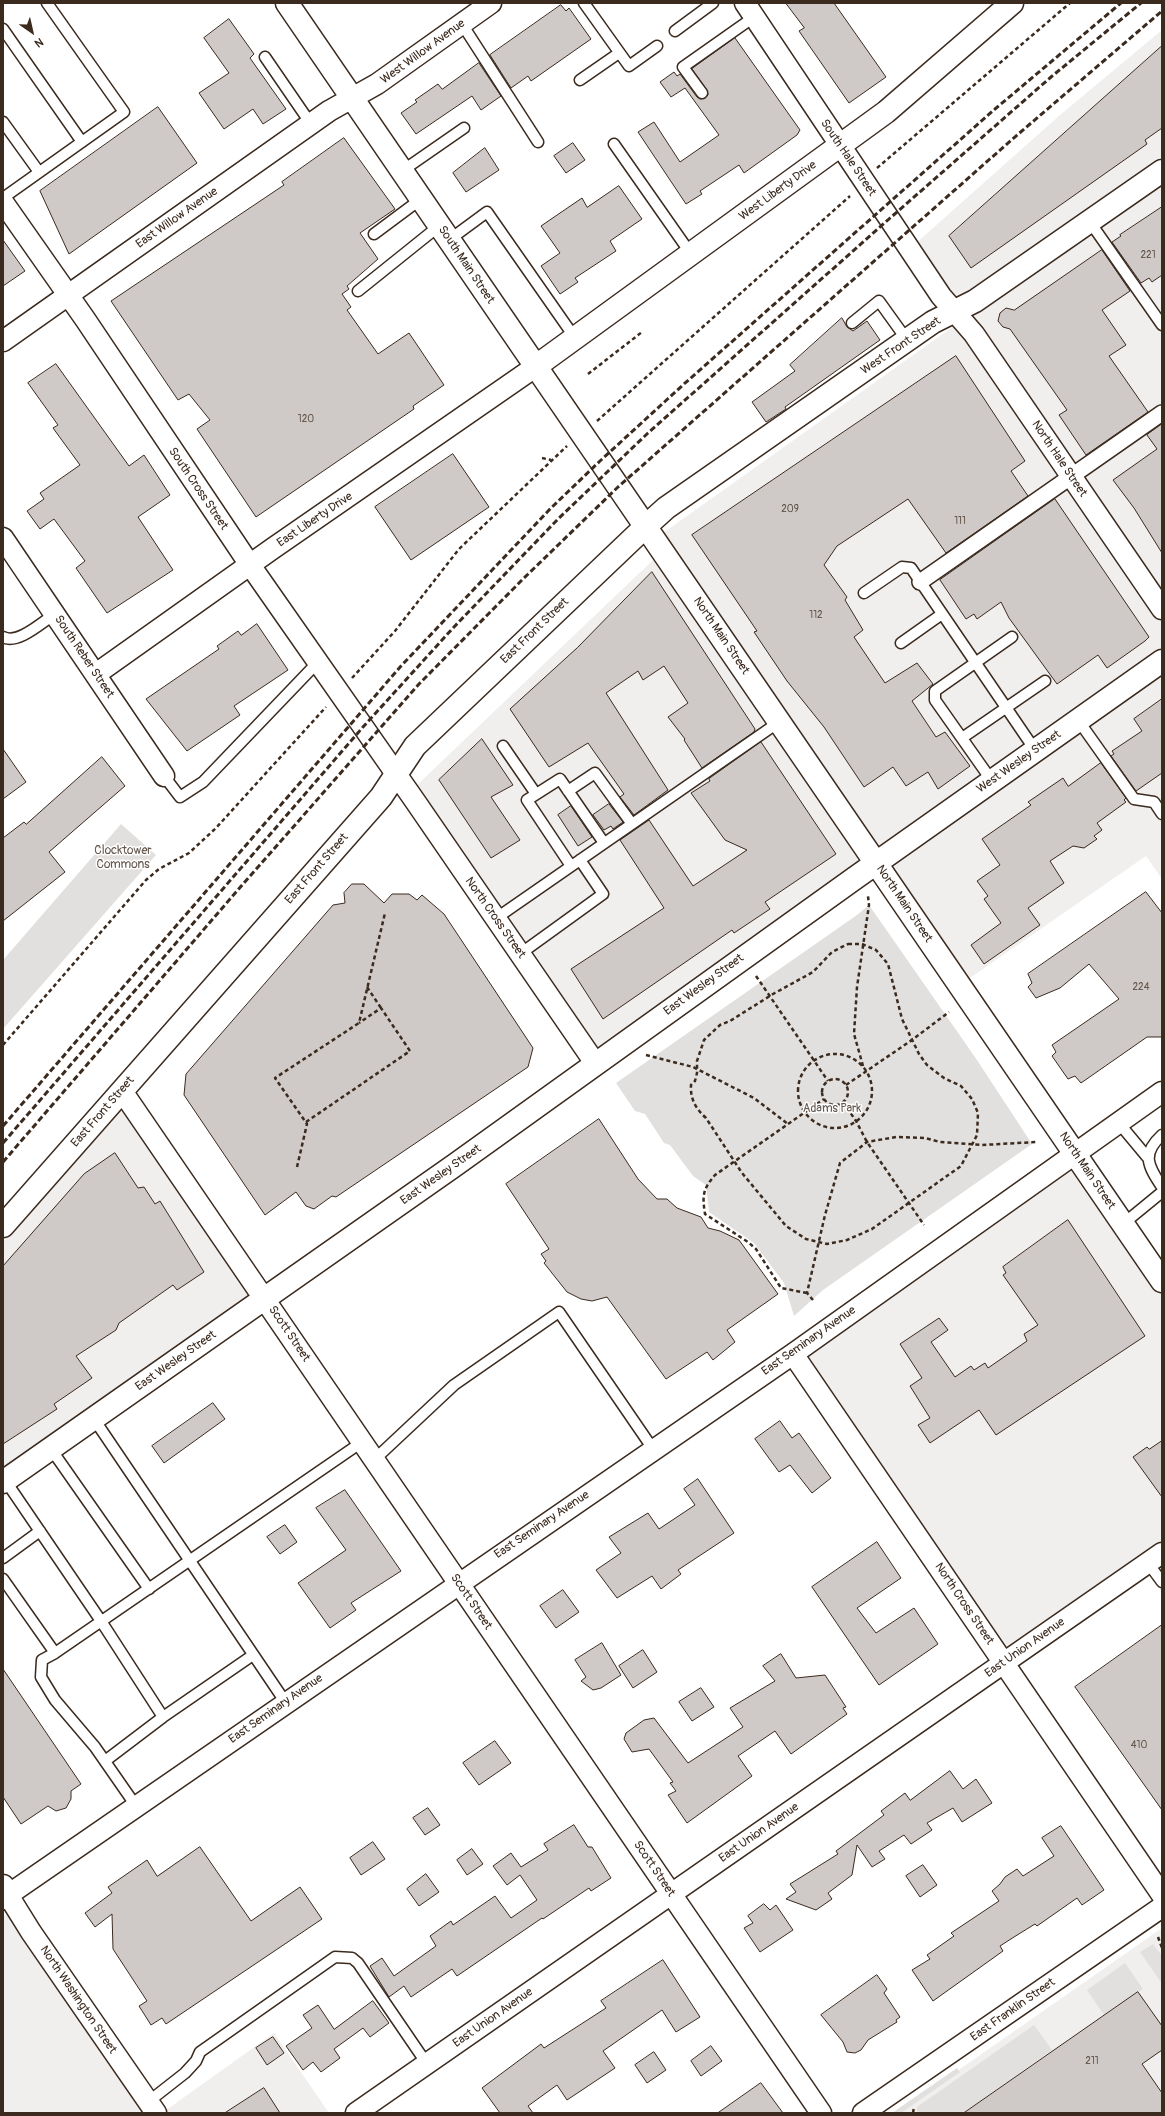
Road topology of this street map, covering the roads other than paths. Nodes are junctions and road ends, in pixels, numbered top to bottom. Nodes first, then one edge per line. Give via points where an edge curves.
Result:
1 (47, 3) edge
2 (287, 3) edge
3 (491, 3) edge
4 (584, 3) edge
5 (713, 3) edge
6 (1012, 3) edge
7 (748, 7) edge
8 (462, 24) junction
9 (3, 29) edge
10 (675, 31) dead end
11 (657, 46) dead end
12 (619, 53) junction
13 (265, 57) dead end
14 (580, 80) dead end
15 (702, 93) dead end
16 (352, 98) junction
17 (3, 122) edge
18 (311, 124) junction
19 (464, 128) dead end
20 (82, 142) junction
21 (538, 142) dead end
22 (614, 144) dead end
23 (840, 146) junction
24 (402, 171) junction
25 (1162, 171) edge
26 (39, 172) junction
27 (3, 198) edge
28 (421, 199) junction
29 (3, 202) edge
30 (1090, 222) junction
31 (444, 233) junction
32 (374, 234) dead end
33 (691, 254) junction
34 (358, 291) dead end
35 (68, 295) junction
36 (955, 311) junction
37 (852, 322) dead end
38 (1162, 324) edge
39 (575, 338) junction
40 (907, 340) junction
41 (3, 341) edge
42 (535, 367) junction
43 (1162, 413) edge
44 (1071, 476) junction
45 (645, 526) junction
46 (3, 538) edge
47 (250, 565) junction
48 (920, 582) junction
49 (864, 592) dead end
50 (1162, 609) edge
51 (55, 614) junction
52 (942, 614) junction
53 (3, 637) edge
54 (1012, 637) dead end
55 (901, 643) dead end
56 (1162, 660) edge
57 (318, 662) junction
58 (974, 663) junction
59 (96, 674) junction
60 (1045, 681) dead end
61 (1006, 708) junction
62 (1078, 720) junction
63 (779, 722) junction
64 (962, 738) junction
65 (503, 746) dead end
66 (1035, 750) junction
67 (396, 773) junction
68 (164, 776) joint
69 (992, 781) junction
70 (568, 790) junction
71 (536, 794) junction
72 (1162, 814) edge
73 (632, 824) junction
74 (604, 843) junction
75 (580, 860) junction
76 (876, 863) junction
77 (571, 866) junction
78 (495, 918) junction
79 (520, 954) junction
80 (595, 1063) junction
81 (122, 1091) junction
82 (1162, 1092) edge
83 (1118, 1122) junction
84 (1162, 1135) edge
85 (1074, 1153) junction
86 (1148, 1158) junction
87 (1162, 1187) edge
88 (1162, 1192) edge
89 (1123, 1224) junction
90 (3, 1226) edge
91 (1162, 1281) edge
92 (265, 1299) junction
93 (792, 1354) junction
94 (94, 1419) junction
95 (362, 1442) junction
96 (50, 1449) junction
97 (653, 1449) junction
98 (374, 1460) junction
99 (4, 1481) edge
100 (40, 1531) junction
101 (3, 1558) edge
102 (1155, 1558) edge
103 (190, 1561) junction
104 (3, 1578) edge
105 (1162, 1582) edge
106 (458, 1583) junction
107 (149, 1589) junction
108 (101, 1621) junction
109 (55, 1653) junction
110 (253, 1655) junction
111 (1004, 1663) junction
112 (286, 1703) junction
113 (163, 1717) junction
114 (104, 1761) junction
115 (136, 1806) junction
116 (5, 1893) edge
117 (671, 1894) junction
118 (1162, 1895) edge
119 (1162, 1907) edge
120 (427, 2064) junction
121 (152, 2107) edge
122 (356, 2113) edge
123 (822, 2113) edge
124 (863, 2113) edge

1 - 20 lane via 124,112
2 - 16 street, South Main Street
3 - 8 street, West Willow Avenue
4 - 12 lane
5 - 10 lane
6 - 23 street, West Liberty Drive via 886,112
7 - 15 lane via 683,67
7 - 23 street, South Hale Street
8 - 16 street, West Willow Avenue via 377,84
8 - 21 lane
9 - 20 lane
11 - 12 lane via 629,66
12 - 14 lane
13 - 18 lane
16 - 18 street, East Willow Avenue
16 - 24 street, South Main Street
17 - 26 lane
18 - 35 street, East Willow Avenue
19 - 24 lane
20 - 26 lane
22 - 33 lane
23 - 33 street, West Liberty Drive
23 - 36 street, South Hale Street via 941,296
24 - 28 street, South Main Street
25 - 30 street, West Front Street
26 - 27 lane
28 - 31 street, South Main Street
28 - 32 lane
29 - 35 street, South Cross Street
30 - 36 street, West Front Street via 975,301
30 - 38 lane
31 - 34 lane
31 - 39 lane via 487,212
31 - 42 street, South Main Street
33 - 39 street, West Liberty Drive
35 - 41 street, East Willow Avenue
35 - 47 street, South Cross Street
36 - 40 street, West Front Street
36 - 44 street, North Hale Street via 974,334
37 - 40 lane via 879,301
39 - 42 street, West Liberty Drive
40 - 45 street, West Front Street via 672,504
42 - 45 street, South Main Street
42 - 47 street, East Liberty Drive
43 - 44 street
44 - 48 street
44 - 50 street, North Hale Street
45 - 63 street, North Main Street
45 - 67 street, East Front Street via 415,746
46 - 51 street, South Reber Street
47 - 57 street, South Cross Street
47 - 59 street, East Liberty Drive
48 - 49 lane via 911,568 902,567
48 - 52 lane
51 - 53 lane via 21,636 13,639
51 - 59 street, South Reber Street
52 - 55 lane
52 - 58 lane
54 - 58 lane
56 - 62 street, West Wesley Street
57 - 67 street, South Cross Street
57 - 68 lane via 202,782 180,797
58 - 61 lane
58 - 64 lane via 935,690 935,700
59 - 68 street, South Reber Street
60 - 61 lane
61 - 64 lane
61 - 66 lane
62 - 66 street, West Wesley Street
62 - 72 lane via 1134,799 1154,802
63 - 73 lane
63 - 76 street, North Main Street
64 - 69 lane
65 - 71 lane
66 - 69 street, West Wesley Street
67 - 78 street, North Cross Street
67 - 81 street, East Front Street via 380,797
69 - 76 street, West Wesley Street
70 - 71 lane via 560,778
70 - 73 lane via 595,773
70 - 74 lane
71 - 77 lane via 527,800
73 - 74 lane
74 - 75 lane
75 - 77 lane
75 - 79 lane via 603,894
76 - 80 street, East Wesley Street
76 - 85 street, North Main Street
77 - 78 lane
78 - 79 street, North Cross Street
79 - 80 street, North Cross Street
80 - 92 street, East Wesley Street
81 - 90 street, East Front Street
81 - 92 street, Scott Street
82 - 83 street, East Seminary Avenue
83 - 85 street, East Seminary Avenue
83 - 86 lane
84 - 86 lane via 1150,1148
85 - 89 street, North Main Street
85 - 93 street, East Seminary Avenue
86 - 87 lane via 1152,1172
88 - 89 lane
89 - 91 street, North Main Street
92 - 94 street, East Wesley Street
92 - 95 street, Scott Street
93 - 97 street, East Seminary Avenue
93 - 111 street, North Cross Street
94 - 96 street, East Wesley Street
94 - 103 lane
95 - 98 street, Scott Street
95 - 103 lane
96 - 99 street, East Wesley Street
96 - 107 lane
97 - 98 lane via 559,1312 454,1384
97 - 106 street, East Seminary Avenue
98 - 106 street, Scott Street
99 - 100 lane
100 - 101 lane
100 - 108 lane
102 - 105 lane
102 - 111 street, East Union Avenue
103 - 107 lane
103 - 110 lane
104 - 109 lane
106 - 112 street, East Seminary Avenue
106 - 117 street, Scott Street
107 - 108 lane
108 - 109 lane
108 - 113 lane
109 - 114 lane via 42,1660 41,1677 55,1700
110 - 112 lane
110 - 113 lane
111 - 117 street, East Union Avenue
111 - 118 street, North Cross Street
112 - 115 street, East Seminary Avenue
113 - 114 lane
114 - 115 lane
115 - 116 street, East Seminary Avenue
116 - 121 street, North Washington Street
117 - 120 street, East Union Avenue
117 - 123 street, Scott Street
119 - 124 street, East Franklin Street
120 - 121 lane via 358,1963 352,1958 335,1957 200,2052 196,2061
120 - 122 street, East Union Avenue

